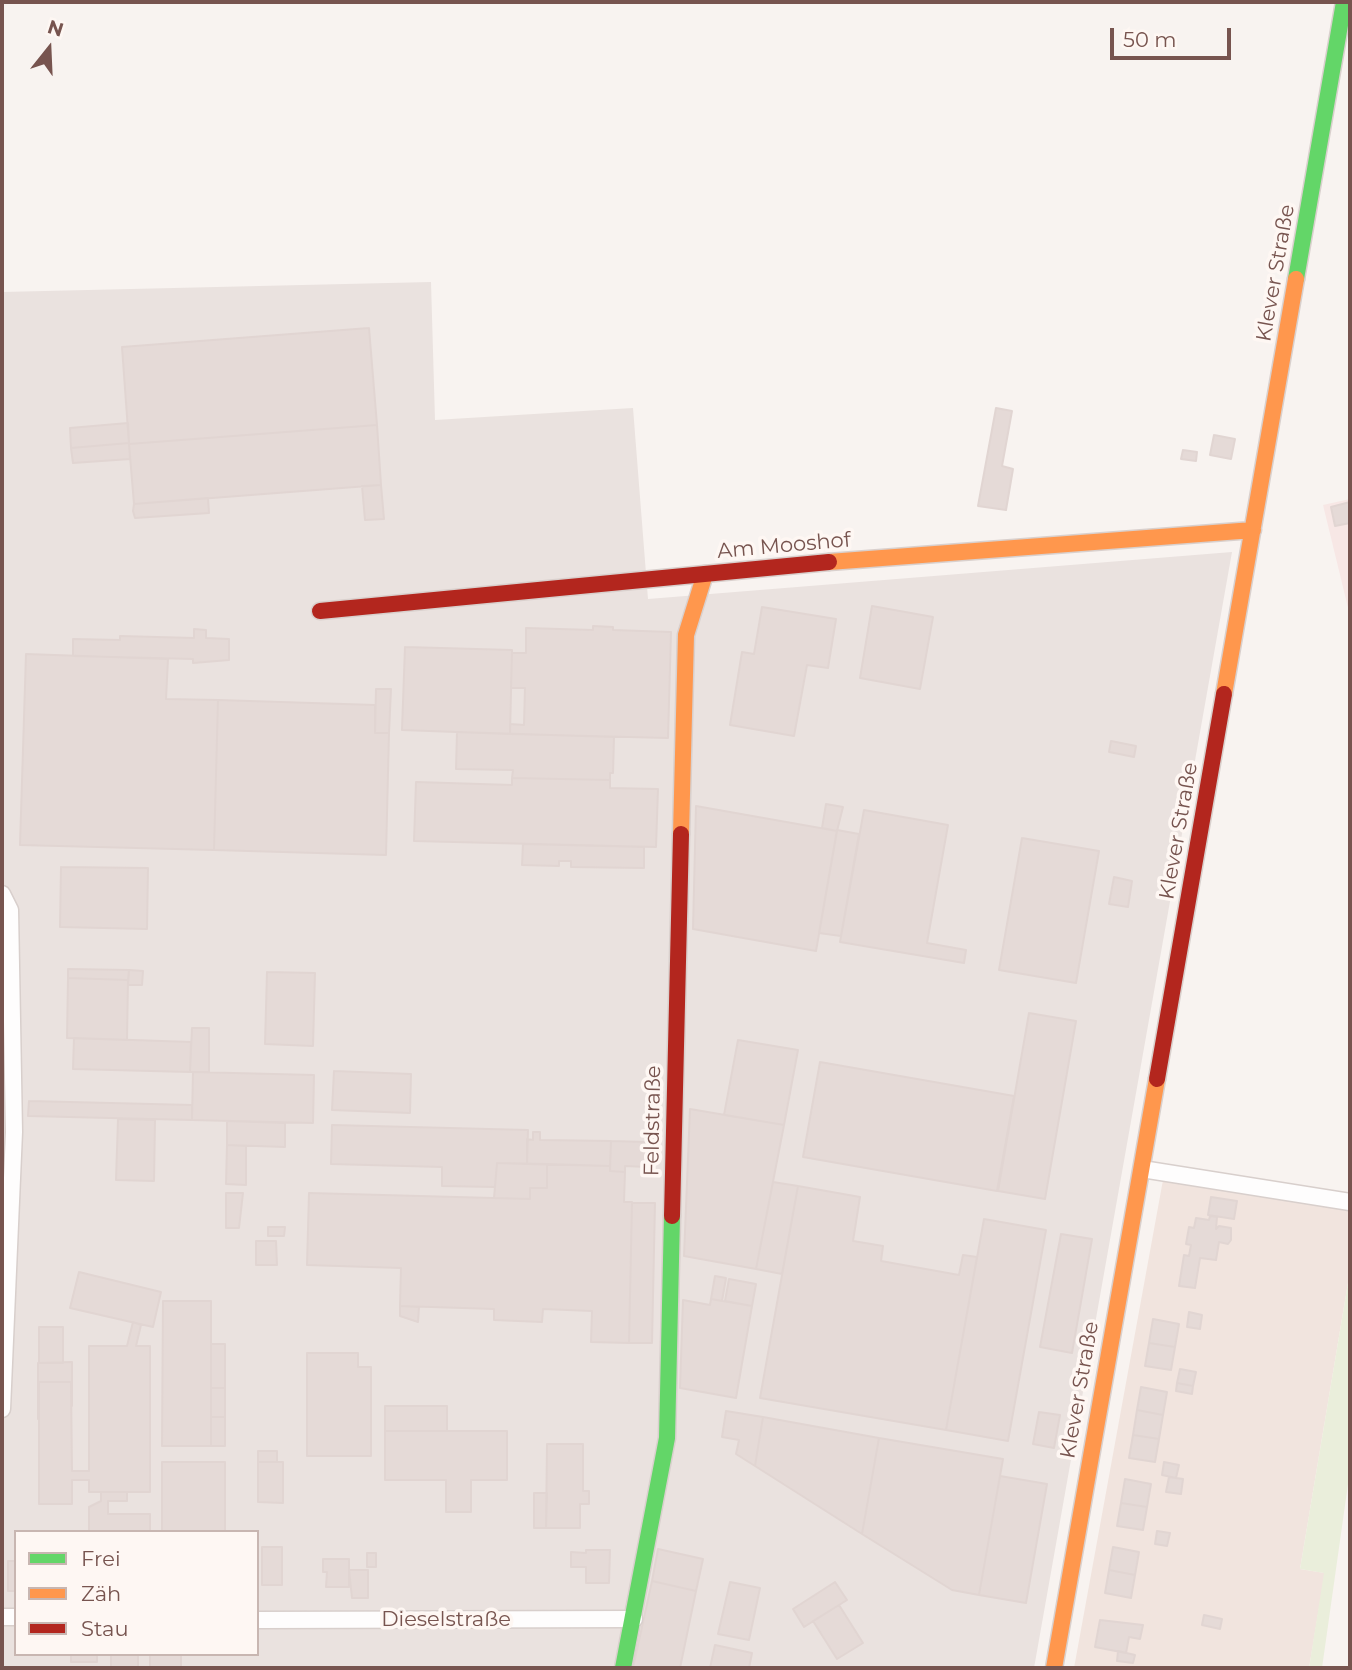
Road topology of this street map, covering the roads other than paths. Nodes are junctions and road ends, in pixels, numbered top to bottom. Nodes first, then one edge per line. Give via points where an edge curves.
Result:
1 (1344, 2) edge
2 (1253, 530) junction
3 (705, 574) junction
4 (320, 611) dead end
5 (2, 894) edge
6 (1142, 1169) junction
7 (1350, 1202) edge
8 (2, 1409) edge
9 (634, 1619) junction
10 (259, 1620) edge
11 (623, 1668) edge
12 (1054, 1668) edge

1 - 2 street, Klever Straße
2 - 3 street, Am Mooshof
2 - 6 street, Klever Straße
3 - 4 street, Am Mooshof
3 - 9 street, Feldstraße via 686,635 667,1438
5 - 8 street via 10,910 13,1132
6 - 7 street
6 - 12 street, Klever Straße
9 - 10 street, Dieselstraße
9 - 11 street, Feldstraße

